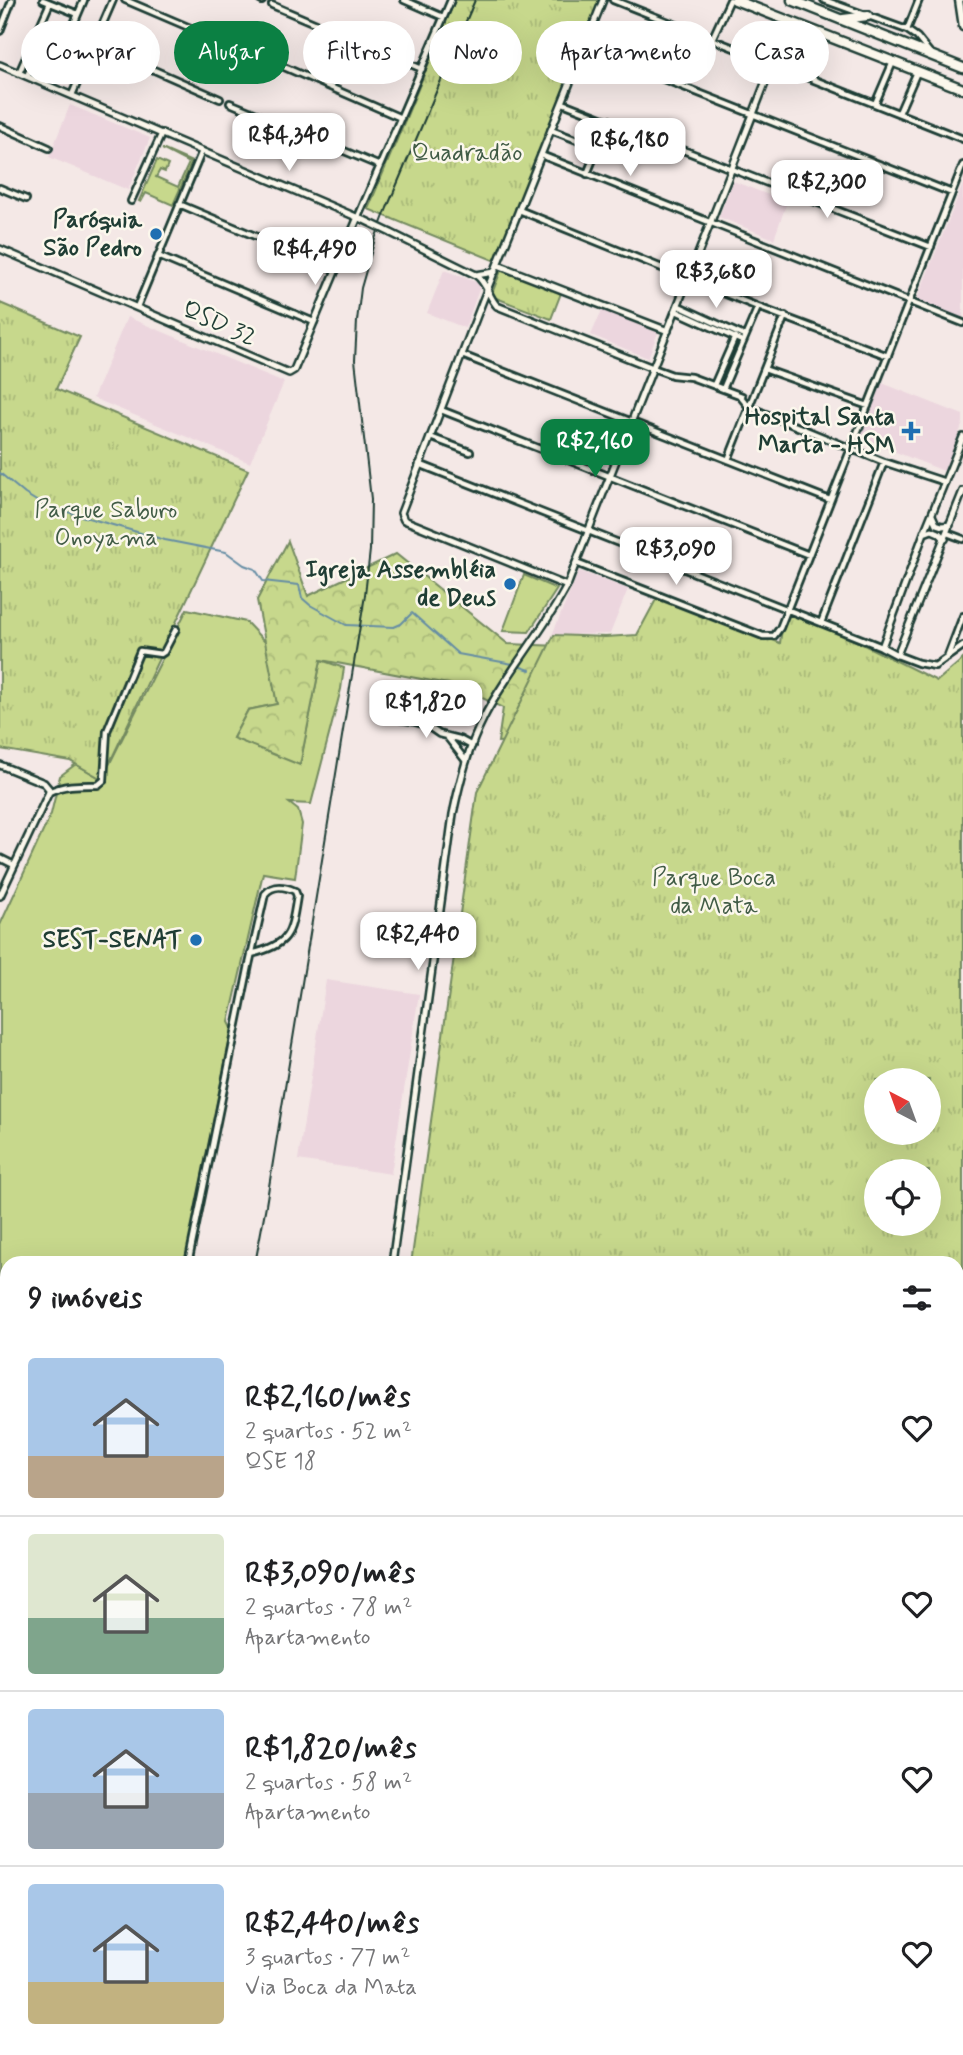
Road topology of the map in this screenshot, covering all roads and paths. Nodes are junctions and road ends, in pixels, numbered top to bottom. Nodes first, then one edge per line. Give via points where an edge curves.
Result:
1 (12, 0) edge
2 (43, 0) edge
3 (84, 0) edge
4 (113, 0) edge
5 (125, 0) edge
6 (404, 0) edge
7 (451, 0) edge
8 (603, 0) edge
9 (613, 0) edge
10 (730, 0) edge
11 (735, 0) edge
12 (792, 0) edge
13 (825, 0) edge
14 (919, 0) edge
15 (960, 0) edge
16 (50, 3) junction
17 (272, 5) dead end
18 (821, 11) junction
19 (78, 14) junction
20 (962, 14) edge
21 (868, 16) junction
22 (443, 17) junction
23 (843, 20) junction
24 (42, 21) edge
25 (75, 21) edge
26 (104, 21) edge
27 (174, 21) edge
28 (595, 21) edge
29 (666, 21) edge
30 (789, 21) edge
31 (963, 27) edge
32 (863, 29) junction
33 (716, 30) edge
34 (907, 30) junction
35 (0, 31) edge
36 (829, 37) edge
37 (838, 40) junction
38 (854, 46) junction
39 (932, 56) junction
40 (893, 62) junction
41 (0, 65) edge
42 (963, 68) edge
43 (21, 69) edge
44 (289, 69) edge
45 (422, 69) junction
46 (917, 71) junction
47 (19, 73) joint
48 (160, 73) edge
49 (46, 84) edge
50 (77, 84) edge
51 (570, 84) edge
52 (676, 84) edge
53 (765, 84) edge
54 (827, 84) edge
55 (963, 89) edge
56 (72, 95) junction
57 (220, 99) dead end
58 (230, 103) dead end
59 (563, 103) junction
60 (875, 103) junction
61 (900, 113) junction
62 (753, 114) junction
63 (401, 118) junction
64 (609, 120) junction
65 (0, 127) edge
66 (551, 130) junction
67 (162, 133) junction
68 (963, 139) edge
69 (49, 148) dead end
70 (598, 148) junction
71 (202, 151) junction
72 (541, 155) junction
73 (963, 165) edge
74 (380, 166) junction
75 (732, 169) junction
76 (587, 174) junction
77 (961, 174) edge
78 (0, 188) edge
79 (952, 193) junction
80 (26, 199) dead end
81 (131, 201) dead end
82 (179, 204) junction
83 (519, 211) junction
84 (361, 219) junction
85 (711, 223) junction
86 (931, 247) junction
87 (2, 250) edge
88 (158, 257) junction
89 (498, 265) junction
90 (336, 270) junction
91 (495, 272) junction
92 (476, 275) junction
93 (689, 278) junction
94 (487, 290) junction
95 (909, 302) junction
96 (497, 306) junction
97 (136, 307) junction
98 (758, 307) junction
99 (678, 309) junction
100 (480, 310) junction
101 (785, 316) junction
102 (314, 322) junction
103 (963, 323) edge
104 (668, 331) junction
105 (735, 335) junction
106 (743, 338) junction
107 (463, 355) junction
108 (888, 356) junction
109 (653, 368) junction
110 (764, 369) junction
111 (715, 385) junction
112 (723, 389) junction
113 (740, 396) junction
114 (752, 400) junction
115 (868, 406) junction
116 (749, 407) junction
117 (441, 410) junction
118 (631, 422) junction
119 (430, 437) junction
120 (963, 437) edge
121 (852, 447) junction
122 (470, 452) dead end
123 (728, 460) junction
124 (884, 462) junction
125 (419, 464) junction
126 (611, 476) junction
127 (945, 482) junction
128 (963, 491) edge
129 (830, 500) junction
130 (932, 515) junction
131 (950, 525) junction
132 (589, 530) junction
133 (924, 533) junction
134 (946, 536) junction
135 (963, 539) edge
136 (809, 555) junction
137 (576, 562) junction
138 (567, 586) junction
139 (787, 610) junction
140 (963, 616) edge
141 (821, 623) junction
142 (176, 629) dead end
143 (963, 646) edge
144 (882, 647) junction
145 (897, 655) junction
146 (947, 659) junction
147 (386, 718) dead end
148 (447, 737) junction
149 (472, 746) junction
150 (466, 761) junction
151 (0, 765) edge
152 (49, 792) junction
153 (0, 858) edge
154 (14, 865) junction
155 (0, 895) edge
156 (251, 954) junction
157 (190, 1256) edge
158 (393, 1256) edge

1 - 35 street
2 - 16 street
3 - 19 street
4 - 26 street
5 - 27 street
6 - 22 street
7 - 22 street
8 - 28 street
9 - 29 street
10 - 33 street
11 - 30 highway
12 - 18 highway
13 - 18 street
13 - 21 street
14 - 34 street
15 - 20 main road
16 - 19 street
16 - 24 street
17 - 45 street
18 - 23 highway
19 - 25 street
20 - 31 main road
21 - 23 highway
21 - 34 street
22 - 45 street
23 - 32 highway
23 - 37 highway via 849,27
32 - 38 highway via 854,33
32 - 39 highway
34 - 39 street
36 - 37 highway
37 - 38 highway
38 - 40 highway
39 - 42 highway
40 - 46 highway
40 - 60 street
41 - 47 street
43 - 47 street
44 - 63 street
45 - 63 street
46 - 55 highway
46 - 61 street
48 - 57 street
49 - 56 street
50 - 56 street
51 - 59 street
52 - 62 street
53 - 62 street
54 - 60 street
56 - 67 street
58 - 74 street
59 - 64 street
59 - 66 street
60 - 61 street
61 - 68 street
62 - 75 street
62 - 79 street
63 - 74 street
64 - 70 street
64 - 75 street
65 - 69 street
66 - 70 street
66 - 72 street
67 - 71 street
67 - 81 street
70 - 76 street
71 - 82 street
71 - 84 street
72 - 76 street
72 - 83 street
73 - 77 street
74 - 84 street
75 - 85 street
75 - 86 street
76 - 85 street
77 - 79 street
78 - 80 street
79 - 86 street
82 - 88 street
82 - 90 street
83 - 89 street
83 - 93 street
84 - 90 street
84 - 92 street, bridge
85 - 93 street
85 - 95 street
86 - 95 street
87 - 97 street, QSD 32
88 - 97 street
88 - 102 street
89 - 91 street
89 - 104 street
90 - 102 street
91 - 92 street
91 - 94 street
92 - 94 street
93 - 98 street
93 - 99 street
94 - 96 street
94 - 100 street
95 - 103 street
95 - 108 street
96 - 100 street via 487,304
96 - 109 street
97 - 102 street, QSD 32 via 287,373 293,370
98 - 101 street
98 - 106 street
99 - 104 street
99 - 105 street
100 - 107 street
101 - 108 street
101 - 110 street
104 - 109 street
105 - 106 street
105 - 111 street
106 - 112 street
107 - 117 street
107 - 118 street
108 - 115 street
109 - 111 street
109 - 118 street
110 - 114 street
110 - 115 street
111 - 112 street
112 - 113 street
113 - 114 street
113 - 116 street
114 - 116 street
115 - 121 street
116 - 121 street
116 - 123 street
117 - 119 street
117 - 126 street
118 - 123 street
118 - 126 street
119 - 122 street
119 - 125 street
120 - 127 street
121 - 124 street
121 - 129 street
123 - 129 street
124 - 127 street
124 - 141 street
125 - 132 street
125 - 138 street via 402,507 404,520
126 - 132 street
126 - 136 street
127 - 130 street
128 - 131 street
129 - 136 street
130 - 131 street via 936,524
130 - 133 street
131 - 134 street
132 - 137 street
132 - 139 street
133 - 134 street via 932,530
133 - 144 street
134 - 135 street
134 - 145 street
136 - 139 street
137 - 138 street
137 - 139 street via 763,636 772,637
138 - 149 street via 496,697
139 - 141 street
140 - 146 street
141 - 144 street
142 - 152 street via 161,654 140,651 107,731 103,780 98,785
143 - 146 street
144 - 145 street
145 - 146 street via 929,666
147 - 148 street via 426,725
148 - 149 street
148 - 150 street
149 - 150 street
150 - 158 street via 453,814
151 - 152 street via 44,783
152 - 154 street
153 - 154 street
154 - 155 street
156 - 156 street via 268,950 287,937 295,891 275,886 265,894
156 - 157 street

